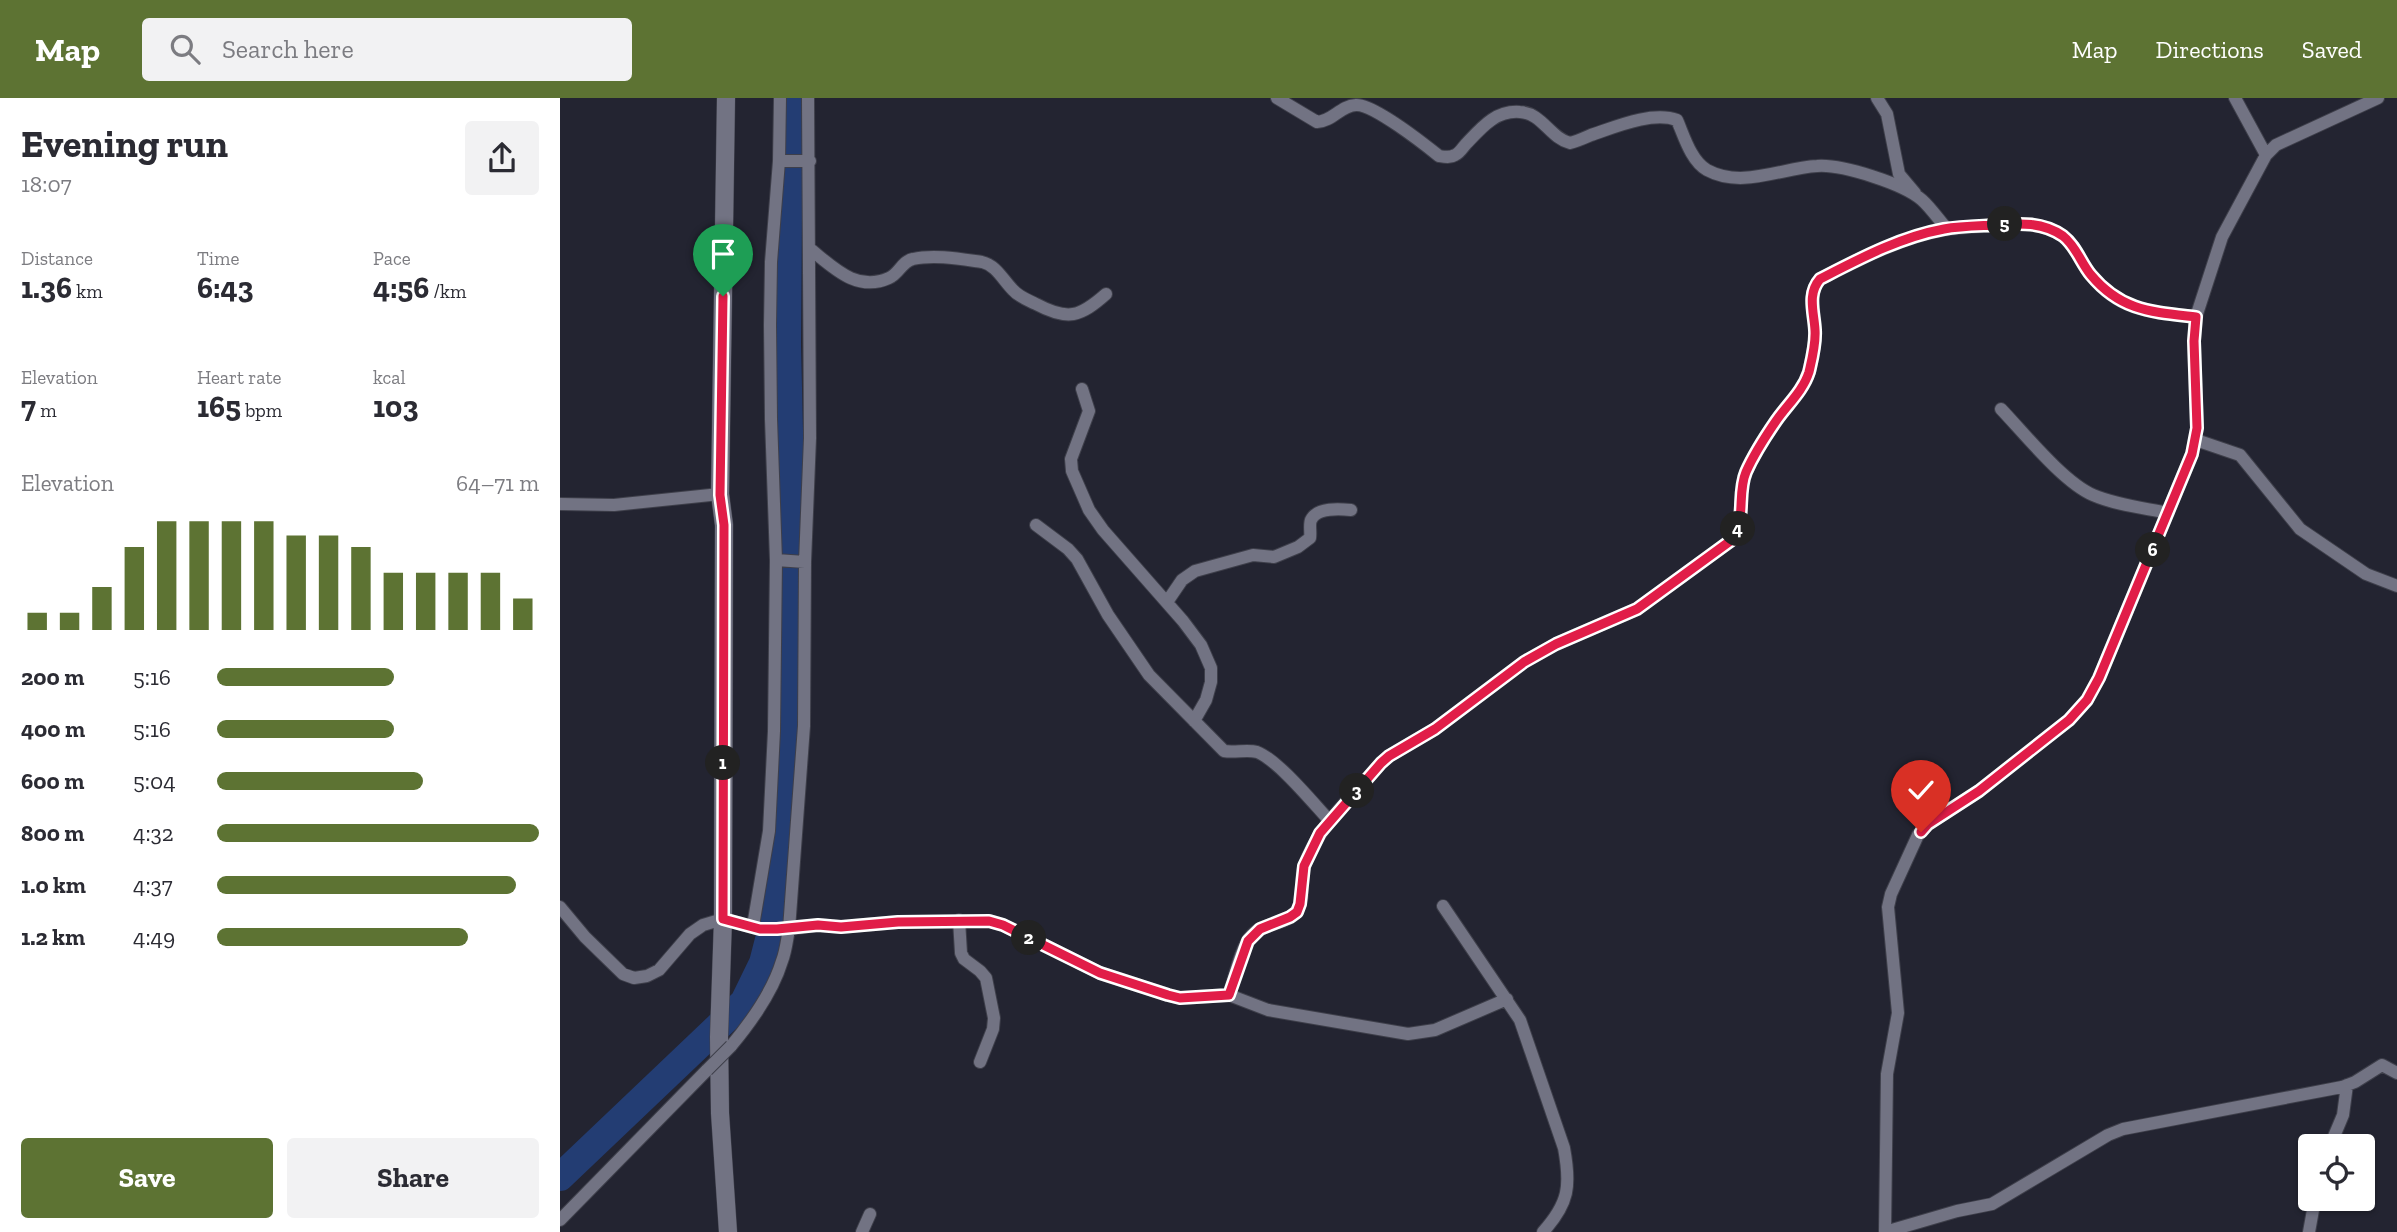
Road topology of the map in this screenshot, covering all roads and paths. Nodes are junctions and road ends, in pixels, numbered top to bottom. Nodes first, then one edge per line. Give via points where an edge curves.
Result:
1 (726, 98) edge
2 (780, 98) edge
3 (808, 98) edge
4 (1277, 98) edge
5 (1877, 98) edge
6 (2235, 98) edge
7 (2354, 98) edge
8 (2373, 100) edge
9 (2266, 156) junction
10 (807, 161) junction
11 (782, 162) junction
12 (1922, 200) junction
13 (1947, 229) junction
14 (809, 248) junction
15 (1107, 294) dead end
16 (2196, 317) junction
17 (1082, 389) dead end
18 (2001, 409) dead end
19 (2196, 440) junction
20 (720, 495) junction
21 (560, 504) edge
22 (1351, 510) dead end
23 (2168, 513) junction
24 (1035, 525) dead end
25 (778, 560) junction
26 (803, 562) junction
27 (2397, 586) edge
28 (1167, 602) junction
29 (1194, 721) junction
30 (1329, 820) junction
31 (1443, 906) dead end
32 (560, 907) edge
33 (723, 919) junction
34 (959, 920) junction
35 (756, 927) junction
36 (783, 929) junction
37 (1229, 995) junction
38 (1507, 999) junction
39 (725, 1041) junction
40 (980, 1062) dead end
41 (2397, 1073) edge
42 (2347, 1085) junction
43 (2335, 1134) edge
44 (2313, 1211) edge
45 (870, 1214) dead end
46 (560, 1220) edge
47 (728, 1232) edge
48 (862, 1232) edge
49 (1543, 1232) edge
50 (1885, 1232) edge
51 (2309, 1232) edge

1 - 20 street
2 - 11 street
3 - 10 street
4 - 12 street via 1317,122 1360,105 1446,157 1458,154 1483,125 1500,114 1529,113 1570,143 1636,122 1674,118 1694,157 1715,172 1738,178 1818,166 1846,168
5 - 12 street via 1887,114 1899,174
6 - 9 street
7 - 8 street
8 - 9 street via 2287,139
9 - 16 street via 2222,237
10 - 11 street
10 - 14 street
11 - 25 street via 771,262 770,325
12 - 13 street
13 - 16 street via 2020,223 2053,229 2066,238 2098,283 2127,305
13 - 30 street via 1867,255 1815,285 1815,342 1809,372 1745,475 1740,523 1733,539 1637,609 1533,657 1435,729 1389,756
14 - 15 street via 842,274 862,282 891,278 912,259 984,263 1014,292 1063,315 1089,309
14 - 26 street via 810,438
16 - 19 street
17 - 28 street via 1088,411 1071,459 1078,488 1103,530
18 - 23 street via 2075,483 2093,495
19 - 23 street
19 - 27 street via 2240,455 2306,534 2366,574
20 - 21 street via 614,505
20 - 33 street via 724,525
22 - 28 street via 1330,509 1313,517 1310,538 1281,555 1252,555 1195,571 1182,580
23 - 50 street via 2087,700 2069,720 1979,791 1928,824 1912,845 1891,894 1888,922 1898,1013 1887,1074
24 - 29 street via 1077,559 1149,675
25 - 26 street
25 - 35 street via 769,831
26 - 36 street via 804,726
28 - 29 street via 1201,645 1211,668 1206,700
29 - 30 street via 1224,751 1263,755
30 - 37 street via 1304,866 1297,912 1252,934
31 - 38 street
32 - 33 street via 623,974 634,978 659,970 690,934
33 - 35 street
33 - 39 street via 719,1003
34 - 36 street
34 - 37 street via 1003,925 1100,973 1168,995
34 - 40 street via 961,953 986,978 994,1018
35 - 36 street
36 - 39 street via 783,960 776,978 745,1029
37 - 38 street via 1268,1010 1408,1034 1435,1030
38 - 49 street via 1528,1037 1568,1168 1564,1205
39 - 46 street, bridge via 707,1070
39 - 47 street via 720,1113
41 - 42 street via 2382,1065
42 - 43 street
42 - 50 street via 2123,1129 1992,1204
44 - 51 street
45 - 48 street

